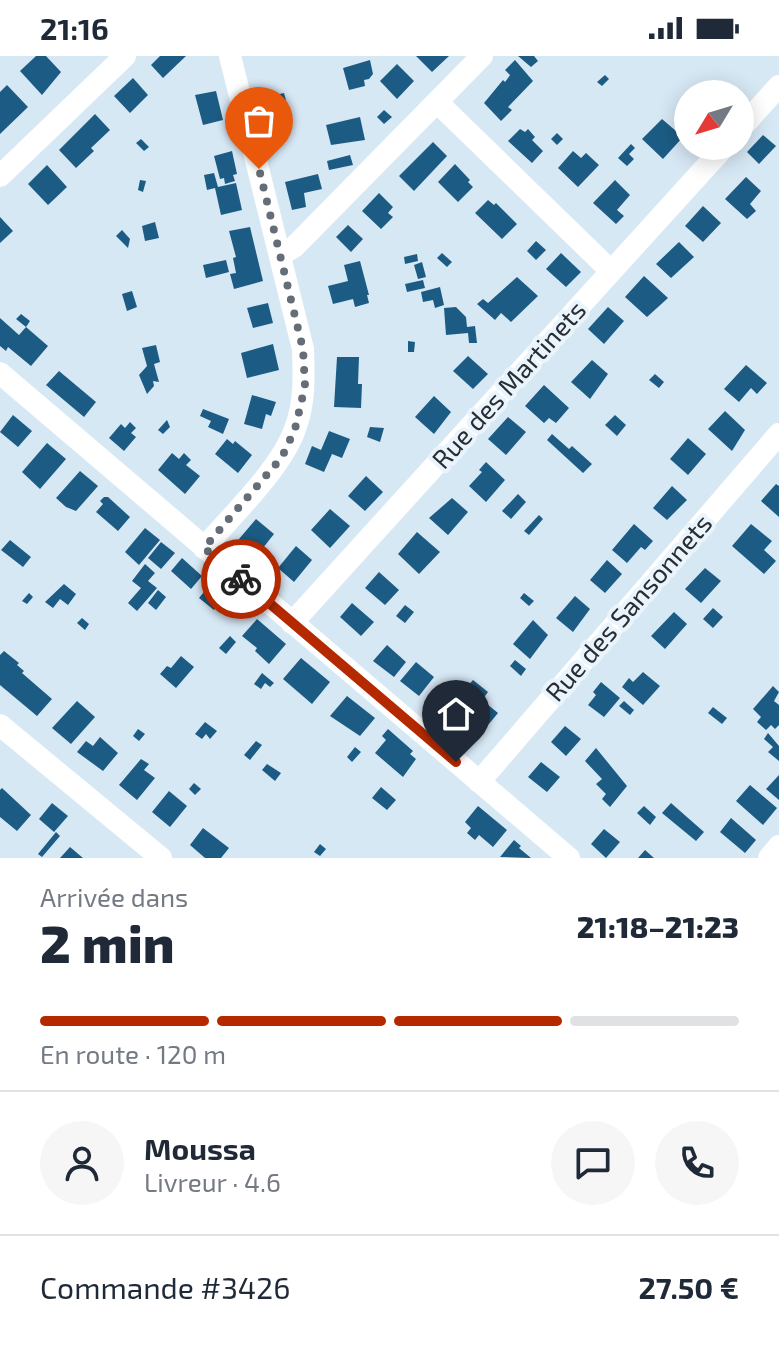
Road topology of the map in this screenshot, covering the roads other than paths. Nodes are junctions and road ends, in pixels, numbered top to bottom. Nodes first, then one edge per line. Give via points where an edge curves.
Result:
1 (125, 56) edge
2 (230, 56) edge
3 (482, 56) edge
4 (779, 86) edge
5 (437, 102) junction
6 (754, 114) edge
7 (712, 160) edge
8 (0, 176) edge
9 (281, 255) junction
10 (611, 271) junction
11 (0, 373) edge
12 (779, 434) edge
13 (204, 548) junction
14 (292, 623) junction
15 (0, 725) edge
16 (479, 782) junction
17 (779, 846) edge
18 (150, 855) edge
19 (569, 858) edge
20 (769, 858) edge

1 - 8 street
2 - 9 street
3 - 5 street
4 - 6 street
5 - 9 street
5 - 10 street
7 - 10 street, Rue des Martinets
9 - 13 street via 303,349 305,386 295,429 282,457
10 - 14 street, Rue des Martinets
11 - 13 street
12 - 16 street, Rue des Sansonnets
13 - 14 street
14 - 16 street
15 - 18 street
16 - 19 street
17 - 20 street

